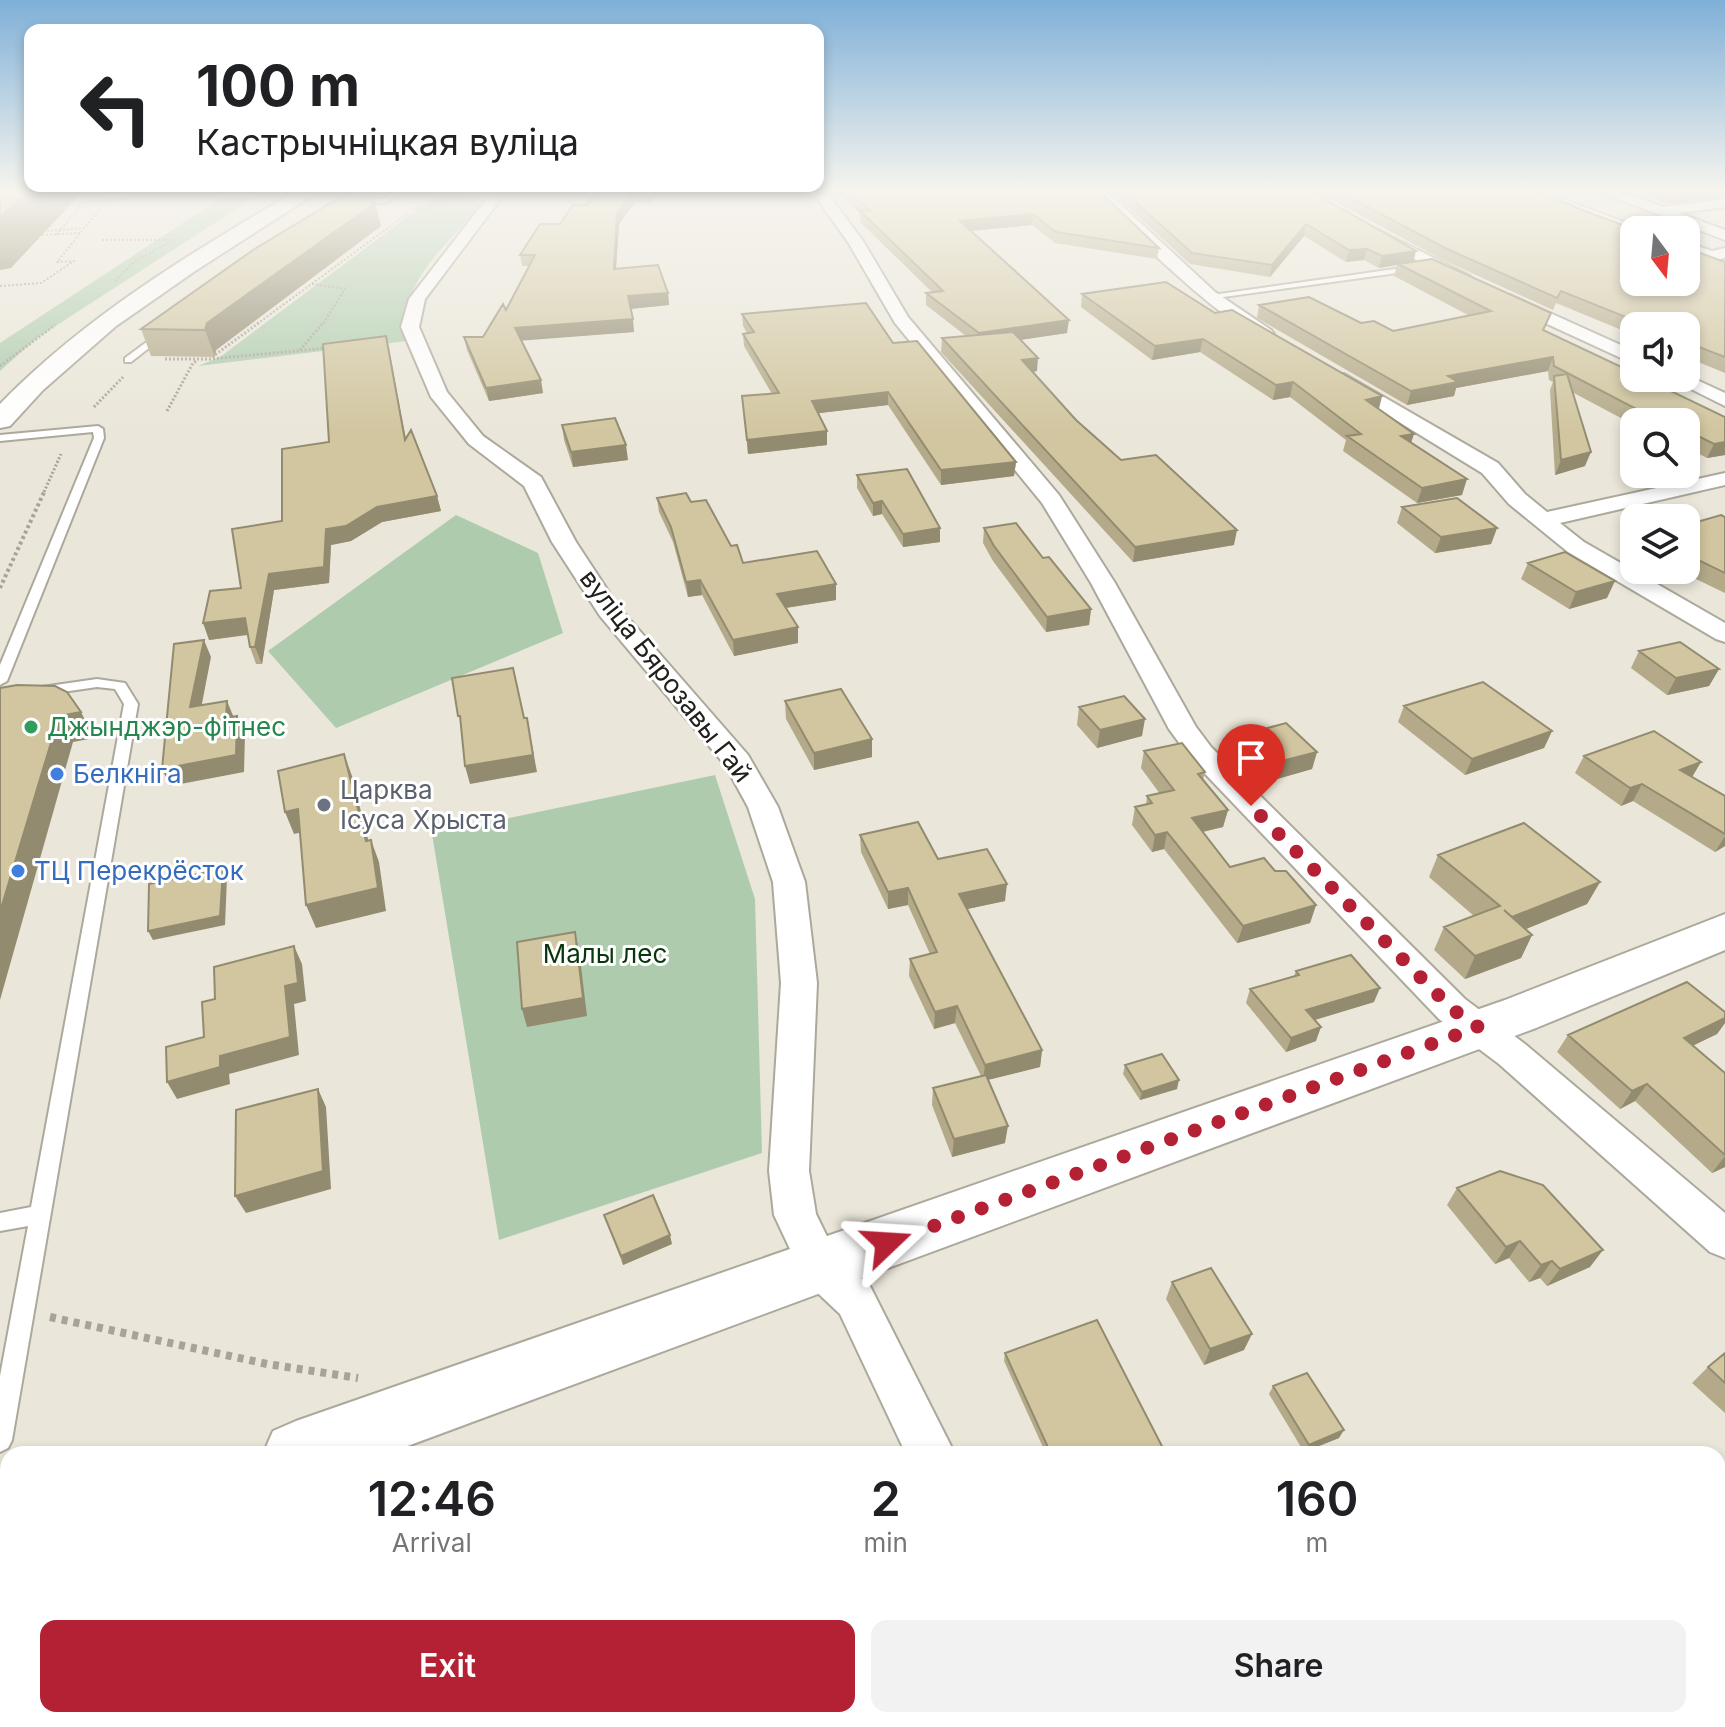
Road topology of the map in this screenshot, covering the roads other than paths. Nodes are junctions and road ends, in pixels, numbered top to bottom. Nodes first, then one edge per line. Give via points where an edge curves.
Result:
1 (184, 271) edge
2 (439, 271) edge
3 (872, 271) edge
4 (1182, 271) edge
5 (1393, 271) edge
6 (1446, 271) edge
7 (1209, 296) junction
8 (177, 324) edge
9 (1286, 346) edge
10 (1620, 351) edge
11 (128, 360) dead end
12 (1322, 367) edge
13 (1700, 388) edge
14 (1725, 400) edge
15 (0, 420) edge
16 (0, 438) edge
17 (1725, 479) edge
18 (1542, 520) junction
19 (1725, 634) edge
20 (0, 681) edge
21 (0, 697) edge
22 (1725, 931) edge
23 (1478, 1027) junction
24 (40, 1214) junction
25 (0, 1222) edge
26 (1725, 1239) edge
27 (820, 1267) junction
28 (0, 1440) edge
29 (318, 1446) edge
30 (927, 1446) edge

1 - 15 main road via 70,349
2 - 27 street, вуліца Бярозавы Гай via 417,299 410,327 438,393 476,440 533,482 609,611 738,761 763,807 789,882 799,983 789,1171 795,1215
3 - 23 street via 901,319 1051,500 1201,753 1452,1009
4 - 7 street
5 - 7 lane
6 - 10 street
7 - 9 street
8 - 11 lane
12 - 18 street via 1479,460
13 - 14 street
16 - 20 lane via 98,429 99,438
17 - 18 street
18 - 19 street via 1576,547
21 - 24 lane via 97,683 120,686 131,704
22 - 23 main road
23 - 26 street
23 - 27 main road
24 - 25 lane
24 - 28 lane
27 - 29 main road
27 - 30 street, вуліца Бярозавы Гай via 855,1300

